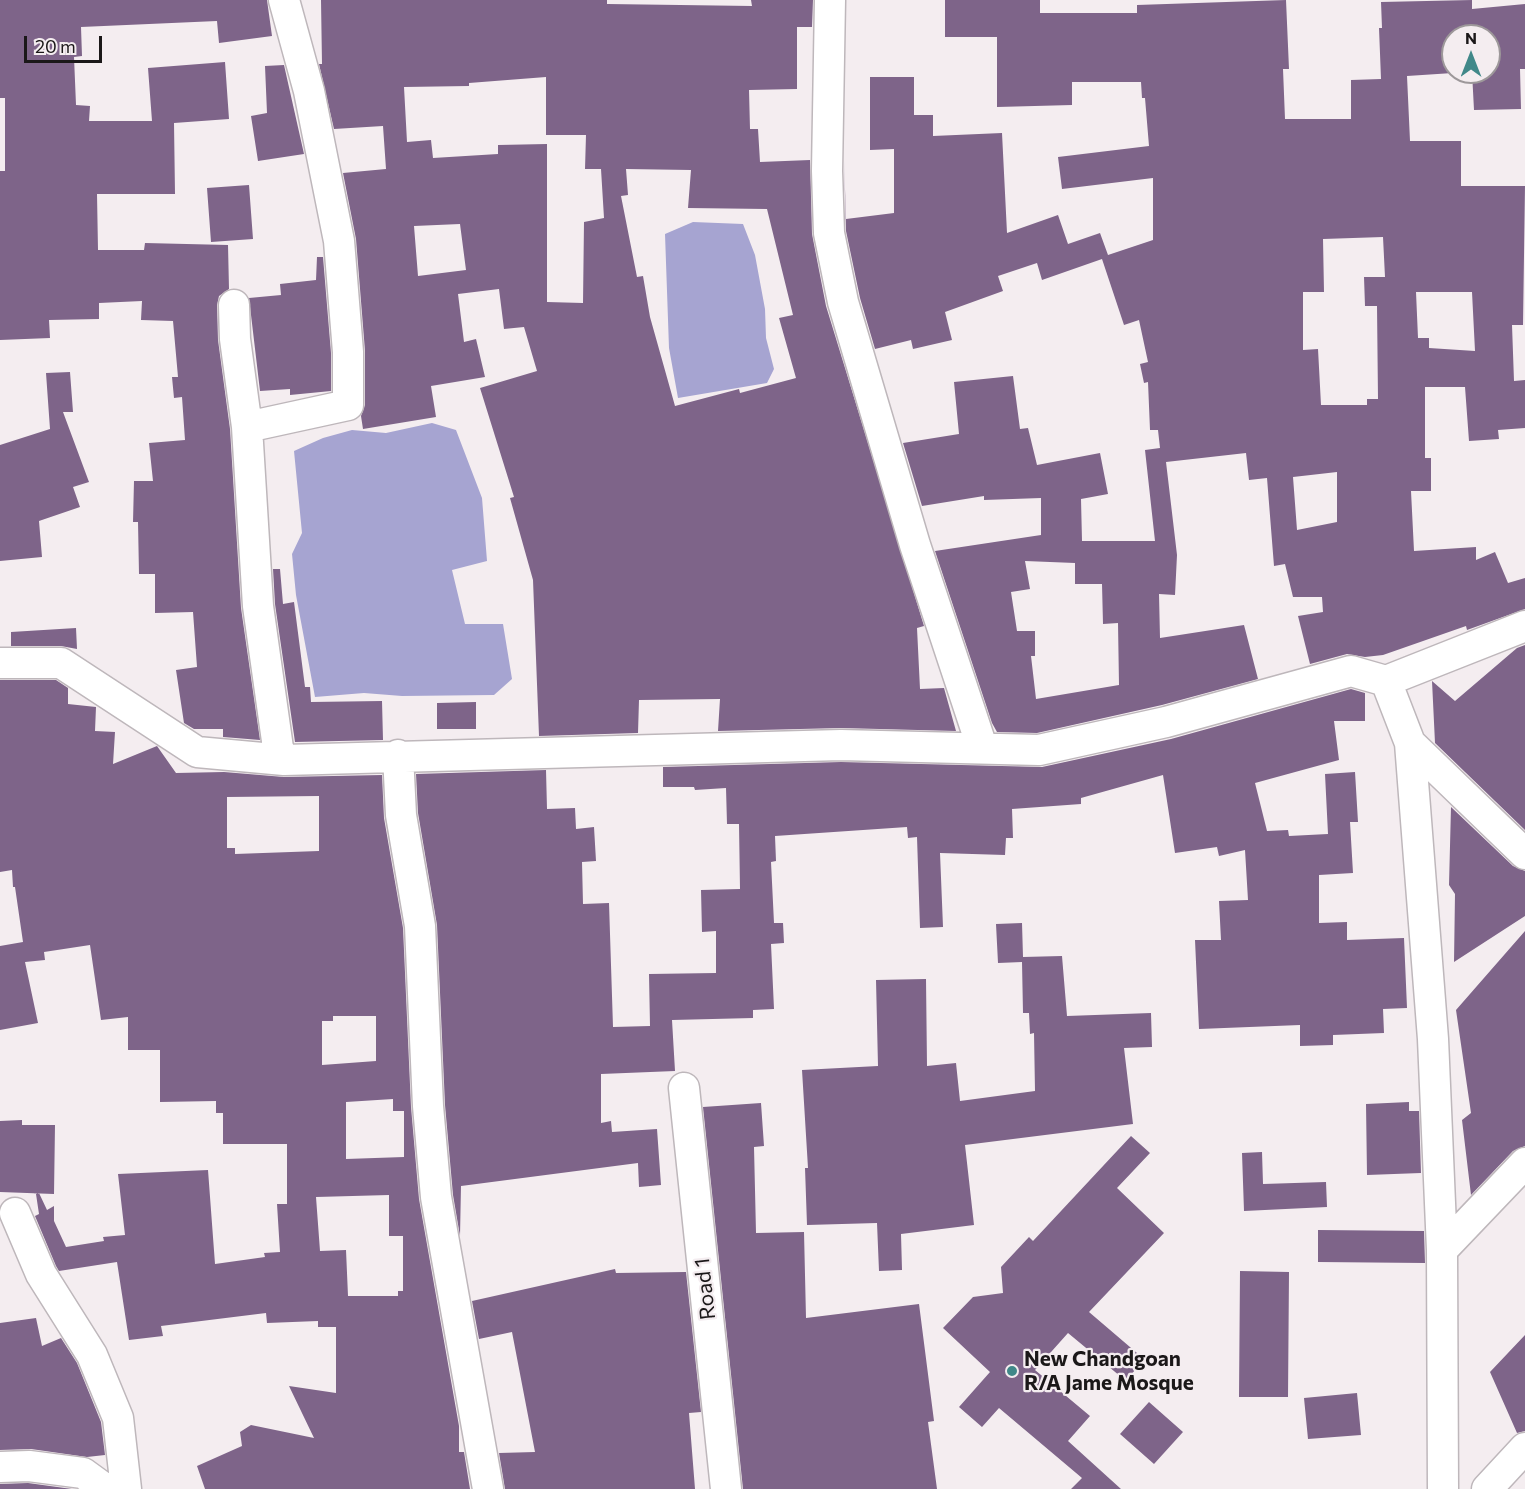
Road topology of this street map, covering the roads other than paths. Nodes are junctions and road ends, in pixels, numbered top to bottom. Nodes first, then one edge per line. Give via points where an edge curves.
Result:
1 (284, 0) edge
2 (830, 0) edge
3 (234, 305) dead end
4 (247, 427) junction
5 (1525, 627) edge
6 (0, 663) edge
7 (1386, 681) junction
8 (1410, 743) junction
9 (982, 747) junction
10 (398, 755) junction
11 (284, 760) junction
12 (1525, 854) edge
13 (684, 1088) dead end
14 (1525, 1163) edge
15 (15, 1213) dead end
16 (1442, 1250) junction
17 (1525, 1448) edge
18 (0, 1467) edge
19 (105, 1489) edge
20 (126, 1489) edge
21 (488, 1489) edge
22 (726, 1489) edge
23 (1443, 1489) edge
24 (1487, 1489) edge

1 - 4 street via 309,91 339,241 348,405
2 - 9 street via 829,233 840,291 915,545
3 - 4 street
4 - 11 street via 258,606 278,748
5 - 7 street
6 - 11 street via 61,663 197,752
7 - 8 street
7 - 9 street via 1351,671 1166,722 1039,750
8 - 12 street
8 - 16 street via 1433,1039
9 - 10 street via 841,745
10 - 11 street
10 - 21 street via 401,814 420,926 436,1197
13 - 22 street, Road 1
14 - 16 street
15 - 20 street via 41,1274 92,1355 118,1418
16 - 23 street
17 - 24 street
18 - 19 street via 29,1466 83,1473

